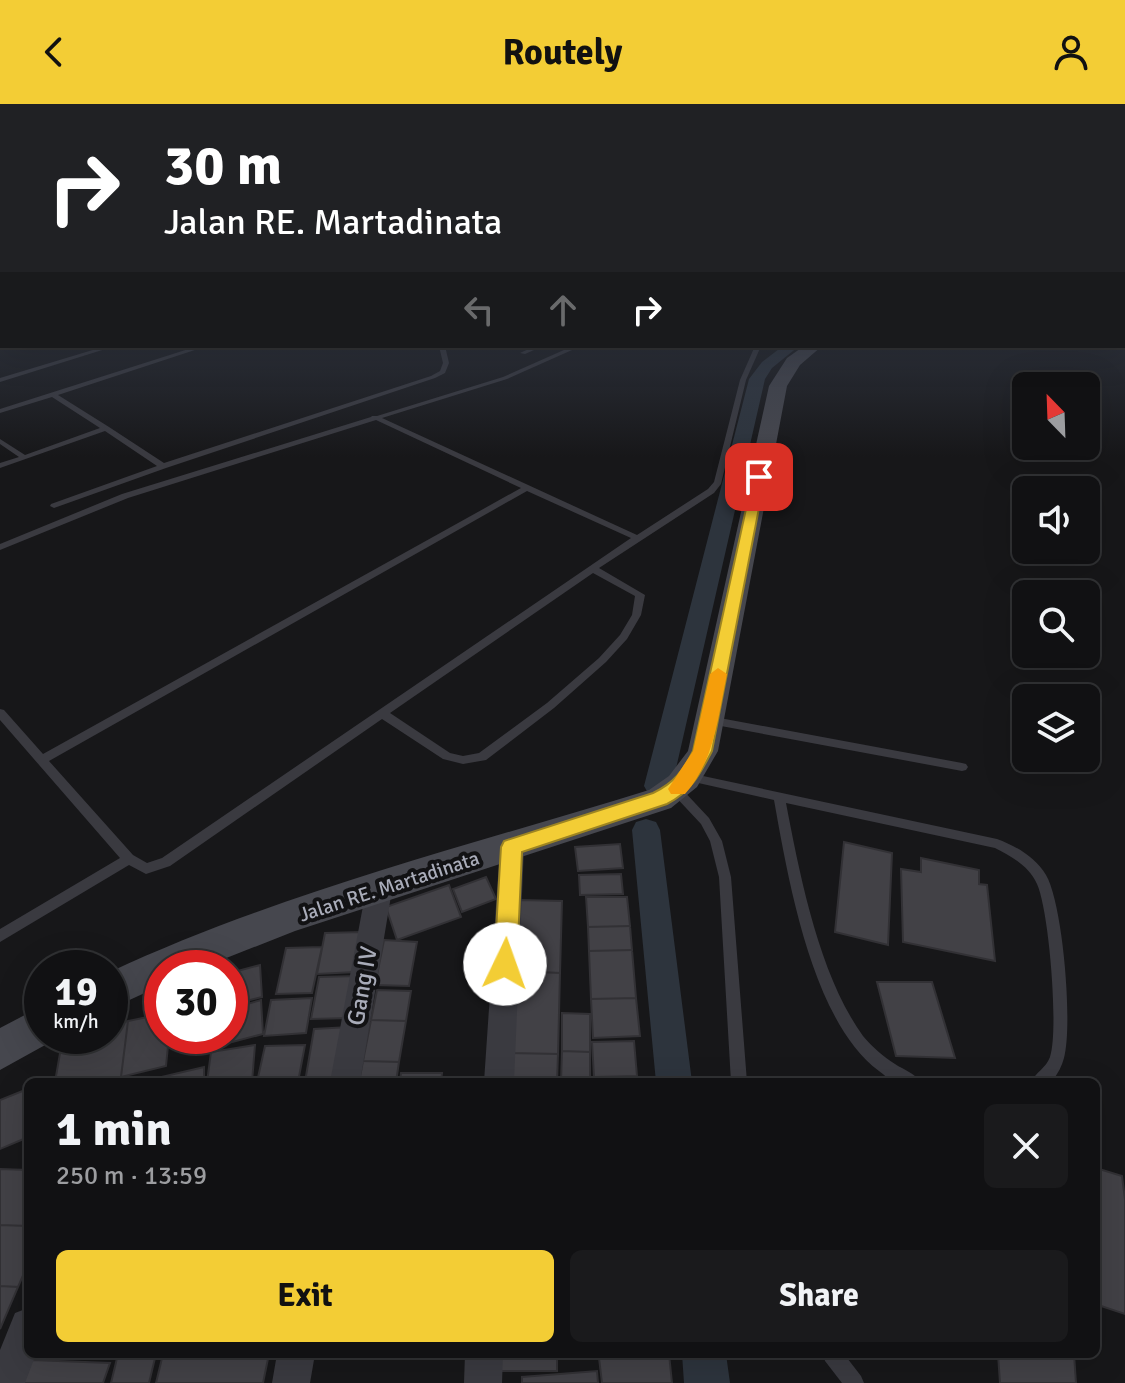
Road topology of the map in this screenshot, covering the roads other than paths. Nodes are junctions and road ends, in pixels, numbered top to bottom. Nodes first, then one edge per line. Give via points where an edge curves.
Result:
1 (105, 348) edge
2 (198, 348) edge
3 (442, 348) edge
4 (535, 348) edge
5 (574, 348) edge
6 (757, 348) edge
7 (811, 348) edge
8 (523, 353) dead end
9 (0, 380) edge
10 (52, 394) junction
11 (0, 411) edge
12 (374, 417) junction
13 (107, 428) junction
14 (0, 441) edge
15 (24, 457) junction
16 (0, 466) edge
17 (163, 466) junction
18 (528, 487) junction
19 (54, 506) dead end
20 (637, 538) junction
21 (0, 547) edge
22 (593, 569) junction
23 (0, 713) edge
24 (383, 714) junction
25 (709, 720) junction
26 (42, 760) junction
27 (962, 767) dead end
28 (682, 784) junction
29 (779, 797) junction
30 (512, 847) junction
31 (129, 859) junction
32 (379, 890) junction
33 (0, 936) edge
34 (128, 982) edge
35 (24, 1036) edge
36 (0, 1050) edge
37 (346, 1078) edge
38 (499, 1078) edge
39 (739, 1078) edge
40 (904, 1078) edge
41 (1044, 1078) edge
42 (24, 1336) edge
43 (295, 1358) edge
44 (484, 1358) edge
45 (835, 1358) edge
46 (6, 1383) edge
47 (291, 1383) edge
48 (483, 1383) edge
49 (854, 1383) edge

1 - 9 lane
2 - 10 lane
3 - 17 lane via 446,363 433,377
4 - 8 lane
5 - 12 lane via 524,371
6 - 20 lane via 743,380 718,482
7 - 25 main road via 793,362 778,386
10 - 11 lane
10 - 13 lane
12 - 18 lane
12 - 21 lane via 125,496
13 - 15 lane
13 - 17 lane
14 - 15 lane
15 - 16 lane
17 - 19 lane
18 - 20 lane
18 - 26 lane
20 - 22 lane
22 - 24 lane
22 - 24 lane via 640,595 638,617 591,671 482,757 447,756
23 - 26 lane
24 - 31 lane via 166,862 146,869
25 - 27 lane
25 - 28 main road via 703,751
26 - 31 lane
28 - 29 lane
28 - 30 main road, Jalan RE. Martadinata via 660,799
28 - 39 lane via 716,841 725,877
29 - 40 lane via 789,856 828,986 858,1041 887,1070
29 - 41 lane via 997,844 1032,865 1045,884 1057,940 1058,1056
30 - 32 main road, Jalan RE. Martadinata
30 - 38 street
31 - 33 lane
32 - 34 main road, Jalan RE. Martadinata via 289,917
32 - 37 street, Gang IV
35 - 36 main road
42 - 46 street
43 - 47 street
44 - 48 street
45 - 49 lane

